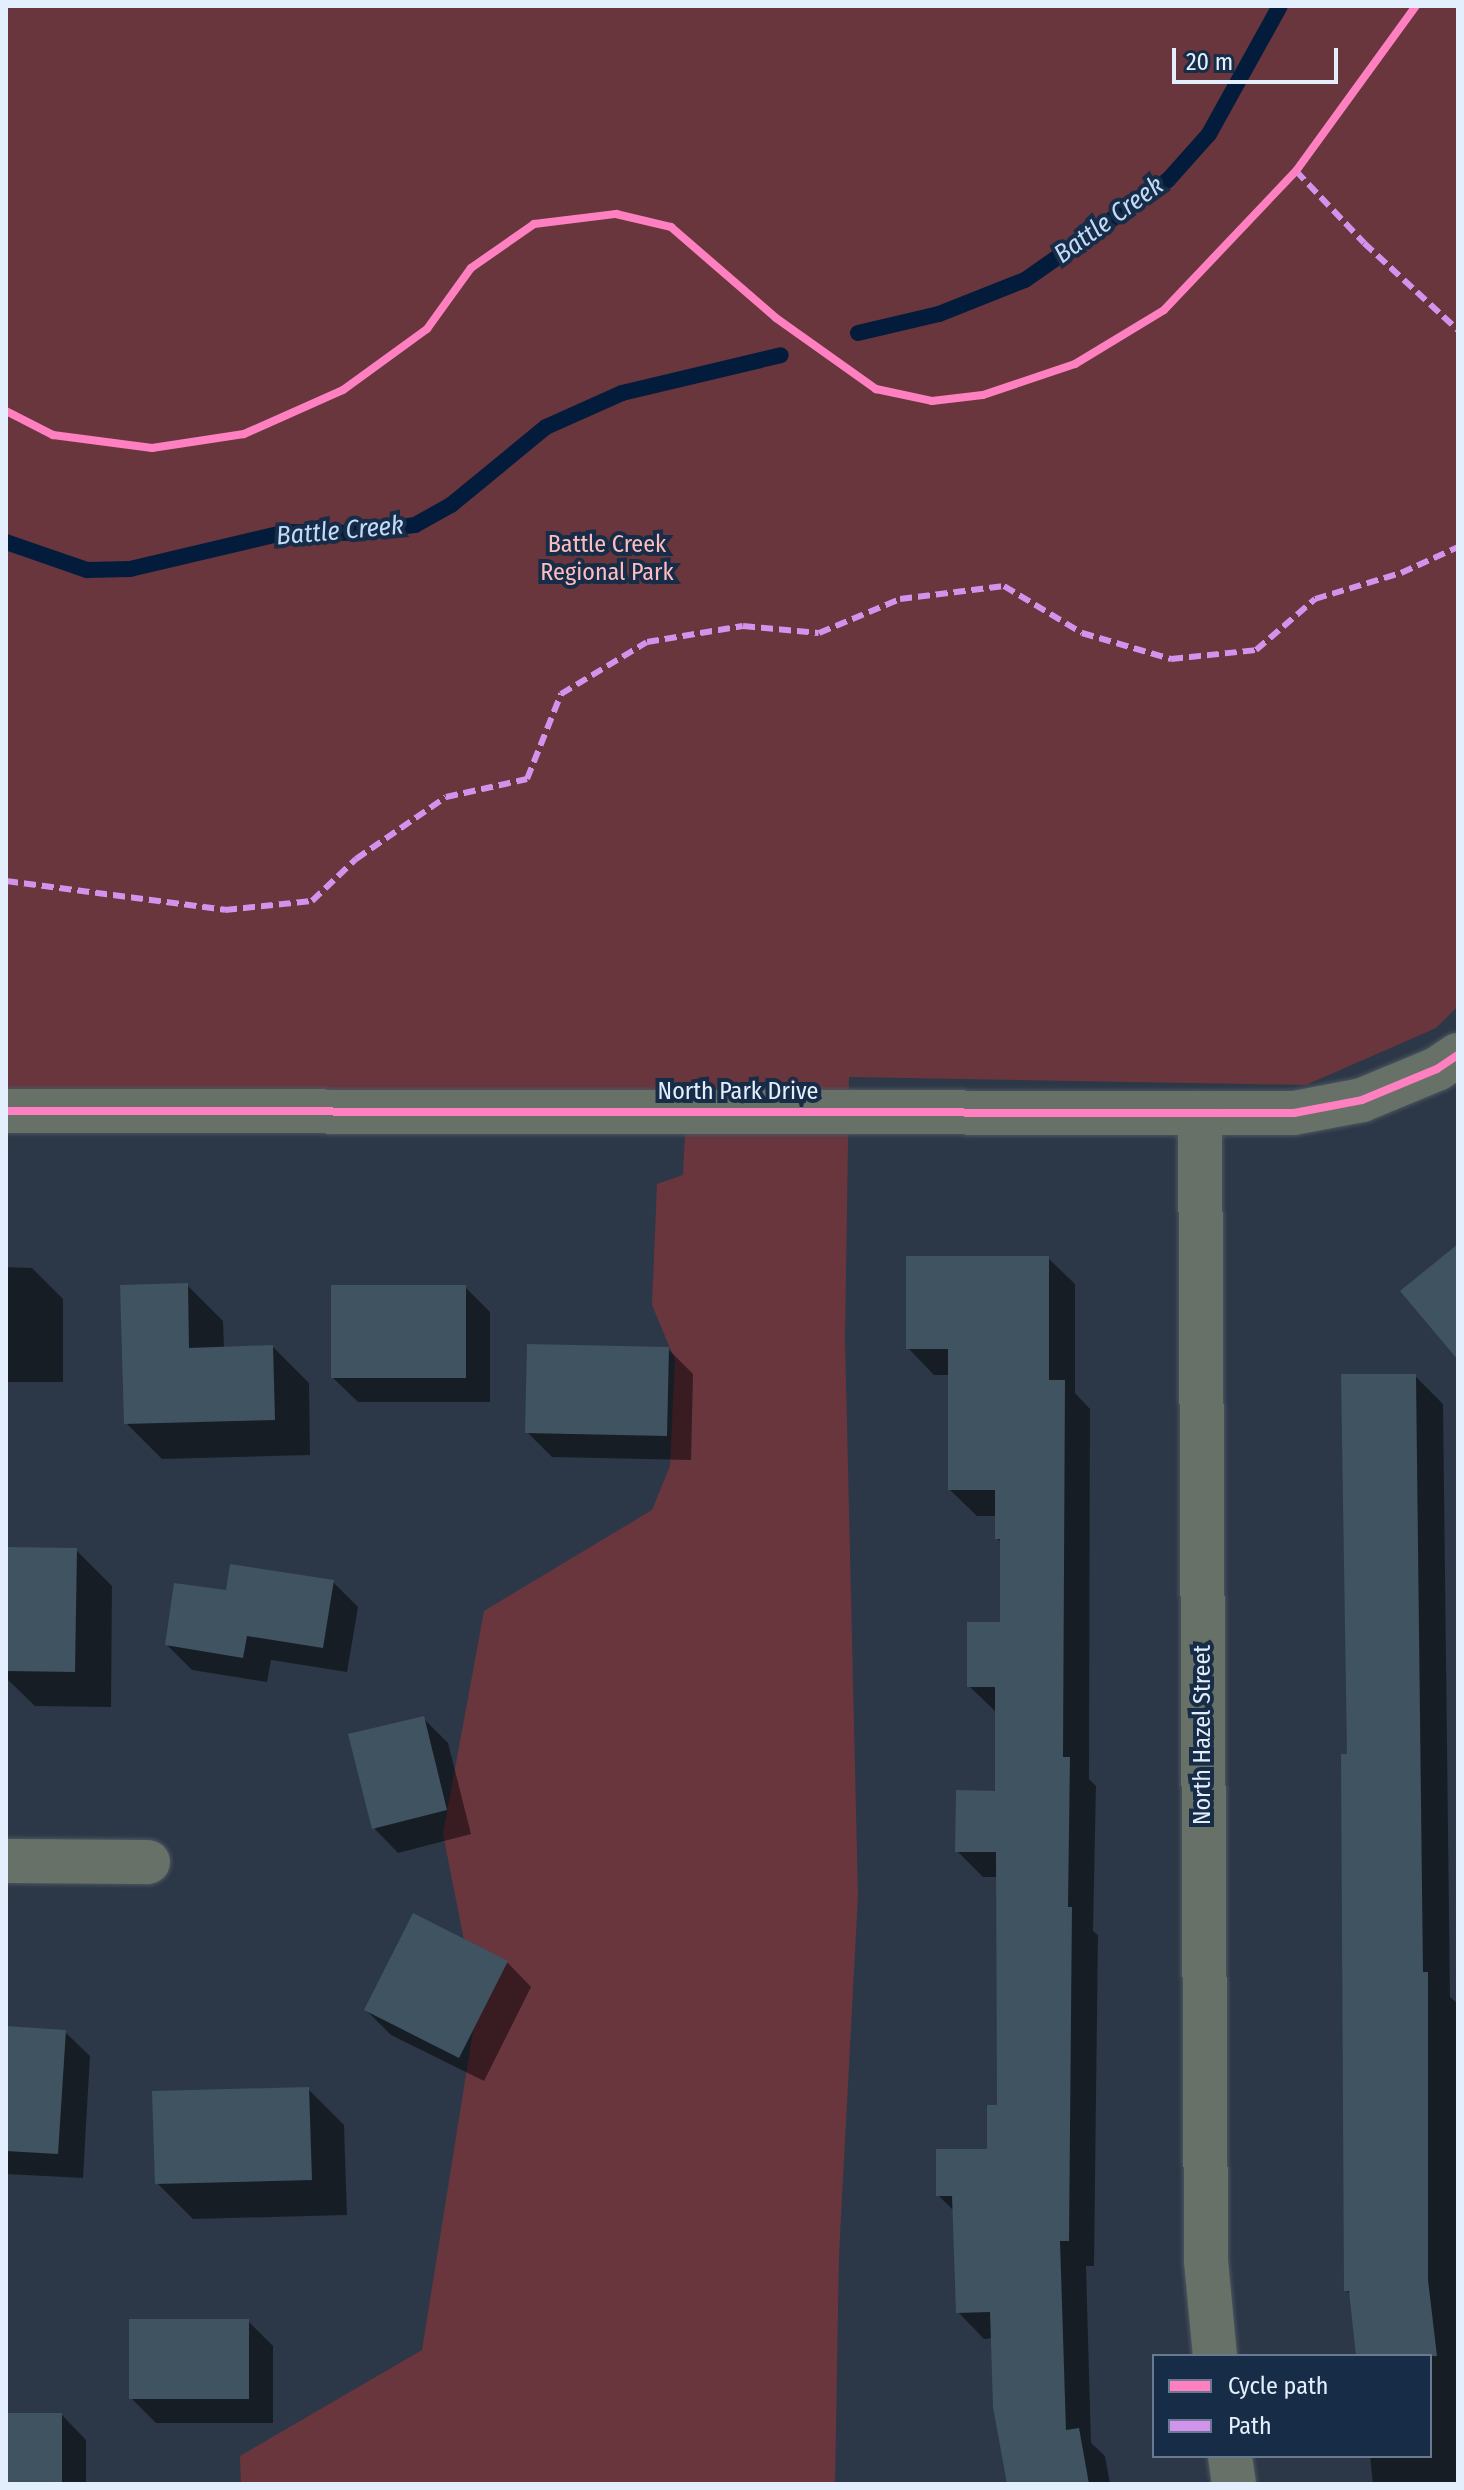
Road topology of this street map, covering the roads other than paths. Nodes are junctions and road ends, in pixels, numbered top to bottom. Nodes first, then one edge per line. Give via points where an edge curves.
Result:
1 (1458, 1055) edge
2 (6, 1111) edge
3 (1200, 1114) junction
4 (6, 1861) edge
5 (148, 1862) dead end
6 (1215, 2354) edge
7 (1230, 2458) edge
8 (1234, 2484) edge

1 - 3 street, North Park Drive via 1362,1100 1294,1113
2 - 3 street, North Park Drive
3 - 6 street, North Hazel Street via 1206,2261
4 - 5 street
7 - 8 street

